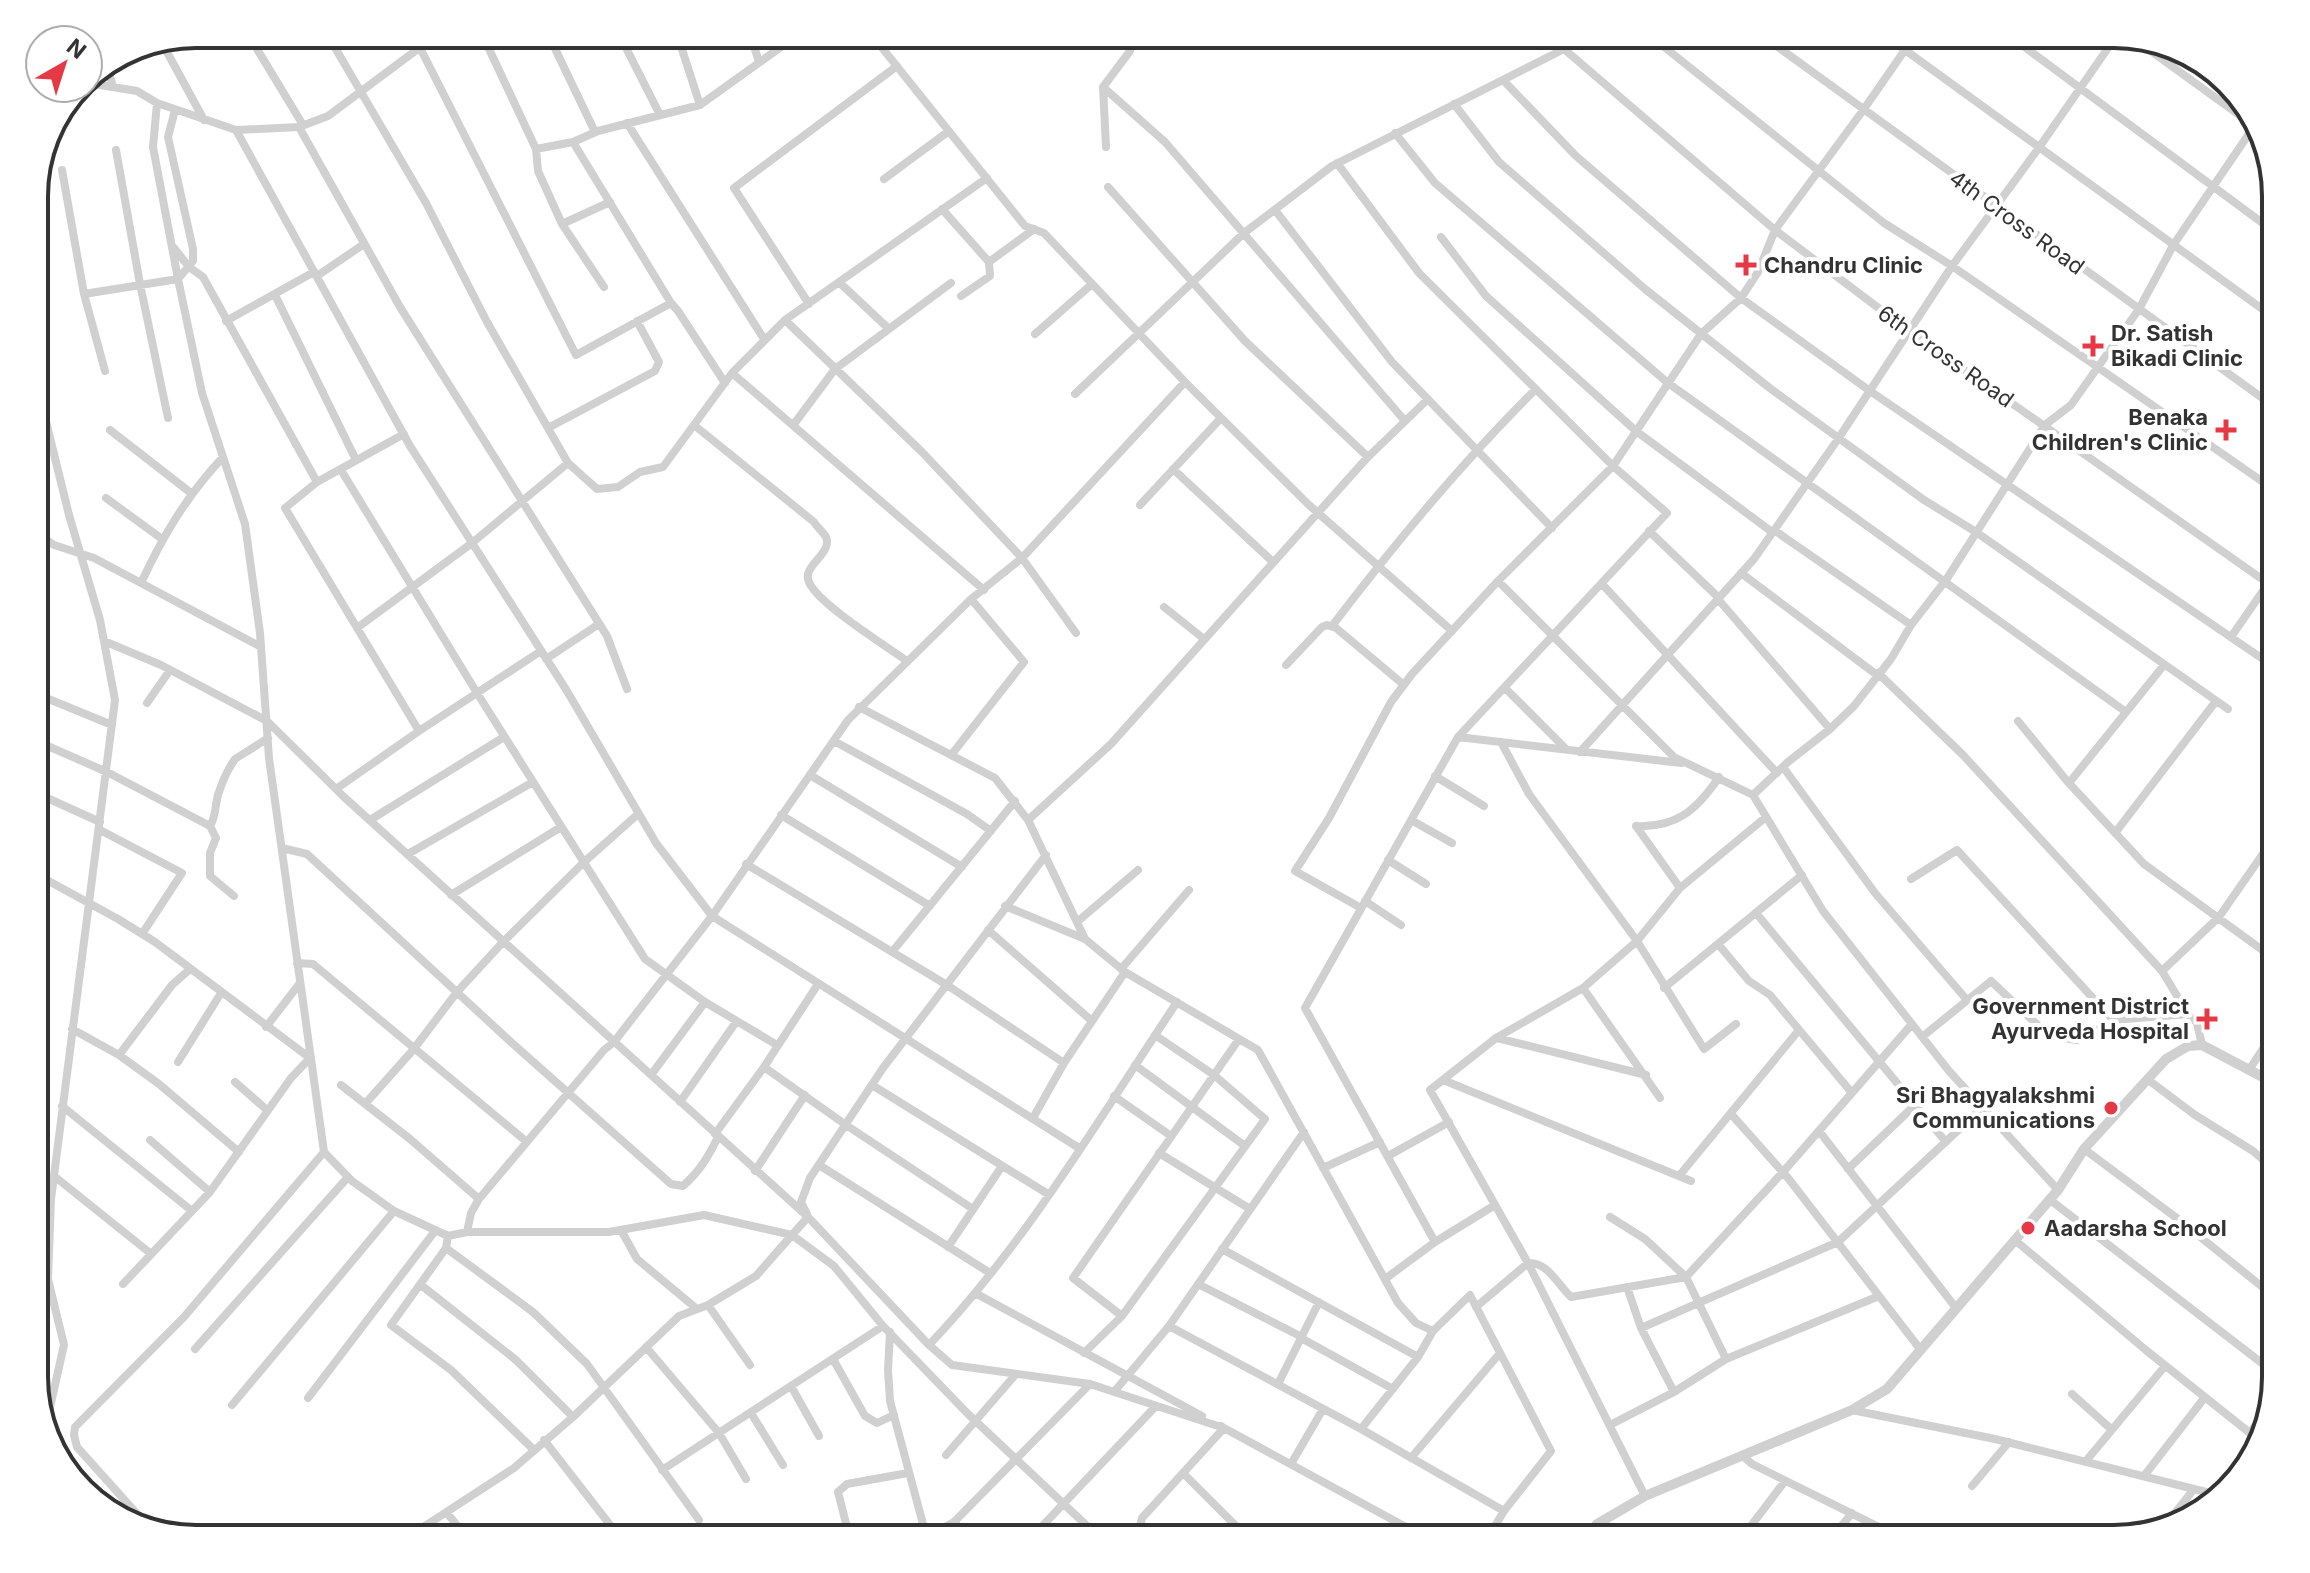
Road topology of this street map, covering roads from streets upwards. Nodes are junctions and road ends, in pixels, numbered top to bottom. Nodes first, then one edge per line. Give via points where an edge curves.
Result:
1 (256, 48) edge
2 (336, 48) edge
3 (420, 48) joint
4 (489, 48) edge
5 (555, 48) edge
6 (626, 48) edge
7 (682, 48) edge
8 (754, 48) edge
9 (779, 48) edge
10 (882, 48) edge
11 (1130, 48) edge
12 (1665, 48) edge
13 (1779, 48) edge
14 (1901, 48) edge
15 (2026, 48) edge
16 (2108, 48) edge
17 (1564, 49) joint
18 (1904, 50) junction
19 (166, 51) edge
20 (2156, 54) edge
21 (759, 62) junction
22 (897, 66) junction
23 (110, 76) edge
24 (1503, 80) junction
25 (104, 85) edge
26 (113, 86) junction
27 (1103, 87) junction
28 (2080, 88) junction
29 (362, 91) junction
30 (157, 103) junction
31 (1454, 104) junction
32 (700, 105) junction
33 (2232, 108) edge
34 (1864, 109) junction
35 (175, 110) junction
36 (660, 115) junction
37 (204, 120) junction
38 (627, 123) junction
39 (301, 126) junction
40 (236, 130) junction
41 (949, 131) junction
42 (595, 132) junction
43 (1395, 133) junction
44 (2249, 136) edge
45 (573, 142) junction
46 (1106, 147) dead end
47 (536, 149) junction
48 (2038, 149) junction
49 (116, 150) dead end
50 (1337, 163) junction
51 (62, 170) dead end
52 (1819, 171) junction
53 (987, 178) junction
54 (884, 179) dead end
55 (2213, 186) junction
56 (1108, 187) dead end
57 (610, 202) junction
58 (1994, 206) junction
59 (942, 209) junction
60 (1275, 210) junction
61 (2262, 223) edge
62 (562, 224) junction
63 (1034, 229) junction
64 (1775, 230) junction
65 (1244, 233) junction
66 (1441, 237) dead end
67 (364, 244) junction
68 (2174, 244) junction
69 (173, 247) junction
70 (989, 262) junction
71 (1952, 266) junction
72 (189, 267) junction
73 (315, 274) junction
74 (178, 279) junction
75 (1193, 282) junction
76 (840, 283) junction
77 (951, 283) dead end
78 (140, 284) junction
79 (1092, 284) junction
80 (604, 287) dead end
81 (84, 294) junction
82 (275, 295) junction
83 (961, 296) dead end
84 (1741, 298) junction
85 (671, 303) junction
86 (809, 304) junction
87 (2139, 309) junction
88 (2262, 309) edge
89 (785, 320) junction
90 (226, 321) junction
91 (637, 321) junction
92 (889, 329) junction
93 (1909, 331) junction
94 (1138, 333) junction
95 (1035, 334) dead end
96 (1701, 334) junction
97 (764, 339) junction
98 (2099, 367) junction
99 (835, 369) junction
100 (105, 371) dead end
101 (732, 373) junction
102 (1185, 382) junction
103 (725, 383) junction
104 (1668, 383) junction
105 (1536, 389) junction
106 (1870, 391) junction
107 (1075, 394) dead end
108 (2262, 398) edge
109 (1428, 399) junction
110 (168, 418) dead end
111 (1221, 418) junction
112 (1405, 421) junction
113 (794, 424) junction
114 (694, 425) junction
115 (2045, 425) junction
116 (548, 428) junction
117 (48, 429) edge
118 (110, 430) dead end
119 (1636, 431) junction
120 (404, 434) junction
121 (1838, 439) junction
122 (1476, 448) junction
123 (223, 457) junction
124 (1368, 457) junction
125 (356, 460) junction
126 (568, 463) junction
127 (1613, 466) junction
128 (1173, 469) junction
129 (341, 470) junction
130 (2262, 481) edge
131 (317, 482) junction
132 (1807, 483) junction
133 (2008, 483) junction
134 (191, 493) junction
135 (106, 498) dead end
136 (522, 500) junction
137 (1140, 505) dead end
138 (1318, 512) junction
139 (1552, 528) junction
140 (1649, 531) junction
141 (1773, 531) junction
142 (1976, 532) junction
143 (162, 539) junction
144 (48, 541) edge
145 (472, 543) junction
146 (79, 553) junction
147 (1022, 558) junction
148 (1273, 562) junction
149 (1378, 565) junction
150 (1741, 573) junction
151 (2262, 579) edge
152 (1946, 580) junction
153 (1498, 581) junction
154 (141, 583) junction
155 (1602, 584) junction
156 (413, 589) junction
157 (984, 590) junction
158 (1718, 598) junction
159 (2262, 598) edge
160 (971, 599) junction
161 (1164, 607) dead end
162 (599, 624) junction
163 (1911, 625) junction
164 (1332, 626) junction
165 (357, 628) junction
166 (1452, 631) junction
167 (1076, 633) dead end
168 (1552, 637) junction
169 (2231, 637) junction
170 (1204, 639) junction
171 (104, 641) junction
172 (261, 647) junction
173 (1668, 654) junction
174 (544, 655) junction
175 (2262, 658) edge
176 (907, 661) junction
177 (1286, 665) dead end
178 (2164, 665) junction
179 (170, 670) junction
180 (1878, 674) junction
181 (1404, 685) junction
182 (1505, 688) junction
183 (627, 689) dead end
184 (477, 693) junction
185 (48, 699) edge
186 (2216, 701) junction
187 (147, 703) dead end
188 (1624, 705) junction
189 (859, 707) junction
190 (2228, 709) dead end
191 (2126, 712) junction
192 (267, 721) junction
193 (2018, 721) dead end
194 (112, 725) junction
195 (1830, 729) junction
196 (419, 731) junction
197 (504, 737) junction
198 (1458, 737) junction
199 (268, 738) junction
200 (834, 741) junction
201 (1501, 742) junction
202 (48, 746) edge
203 (1567, 750) junction
204 (1580, 752) junction
205 (952, 754) junction
206 (1690, 764) junction
207 (1780, 770) junction
208 (107, 772) junction
209 (810, 775) junction
210 (1435, 776) junction
211 (1719, 777) junction
212 (533, 782) junction
213 (2069, 783) junction
214 (336, 789) junction
215 (1753, 795) junction
216 (48, 799) edge
217 (1015, 801) junction
218 (1484, 806) dead end
219 (638, 814) junction
220 (781, 815) junction
221 (1766, 817) junction
222 (370, 820) junction
223 (1028, 820) junction
224 (1411, 820) junction
225 (100, 826) junction
226 (210, 826) junction
227 (561, 827) junction
228 (991, 831) junction
229 (2115, 833) junction
230 (1452, 843) dead end
231 (282, 848) junction
232 (408, 854) junction
233 (1046, 855) junction
234 (2262, 855) edge
235 (1388, 860) junction
236 (583, 863) junction
237 (746, 864) junction
238 (962, 867) junction
239 (1138, 870) dead end
240 (1802, 875) junction
241 (1911, 879) dead end
242 (48, 881) edge
243 (1426, 884) dead end
244 (1680, 888) junction
245 (1189, 890) dead end
246 (451, 895) junction
247 (234, 896) dead end
248 (90, 904) junction
249 (1363, 905) junction
250 (930, 906) junction
251 (1005, 906) junction
252 (1756, 913) junction
253 (712, 916) junction
254 (2219, 917) junction
255 (1077, 922) junction
256 (1401, 925) dead end
257 (988, 930) junction
258 (142, 934) junction
259 (1085, 939) junction
260 (1637, 941) junction
261 (503, 942) junction
262 (1718, 944) junction
263 (2262, 949) edge
264 (892, 952) junction
265 (297, 963) junction
266 (189, 970) junction
267 (1123, 970) junction
268 (2162, 971) junction
269 (665, 975) junction
270 (300, 983) junction
271 (818, 984) junction
272 (947, 985) junction
273 (1583, 988) junction
274 (1664, 988) junction
275 (457, 992) junction
276 (221, 993) junction
277 (1967, 1000) junction
278 (705, 1002) junction
279 (1177, 1002) junction
280 (2188, 1014) junction
281 (2113, 1020) junction
282 (1092, 1021) junction
283 (736, 1022) junction
284 (1736, 1024) dead end
285 (1912, 1024) junction
286 (266, 1027) junction
287 (72, 1029) junction
288 (1799, 1030) junction
289 (1155, 1035) junction
290 (1922, 1037) junction
291 (1496, 1038) junction
292 (1239, 1039) junction
293 (907, 1040) junction
294 (614, 1042) junction
295 (777, 1045) junction
296 (2202, 1045) junction
297 (413, 1050) junction
298 (2262, 1050) edge
299 (119, 1055) junction
300 (310, 1058) junction
301 (178, 1062) dead end
302 (1879, 1062) junction
303 (1064, 1063) junction
304 (1135, 1065) junction
305 (764, 1067) junction
306 (2249, 1070) junction
307 (651, 1075) junction
308 (1214, 1075) junction
309 (1646, 1075) junction
310 (2262, 1077) edge
311 (2147, 1079) junction
312 (1443, 1080) junction
313 (235, 1082) dead end
314 (341, 1085) dead end
315 (872, 1085) junction
316 (568, 1093) junction
317 (1852, 1093) junction
318 (805, 1095) junction
319 (1114, 1096) junction
320 (1660, 1098) dead end
321 (680, 1102) junction
322 (365, 1104) junction
323 (1193, 1105) junction
324 (1915, 1105) junction
325 (62, 1106) junction
326 (1982, 1108) junction
327 (267, 1110) junction
328 (1732, 1115) junction
329 (1033, 1118) junction
330 (1449, 1122) junction
331 (846, 1125) junction
332 (1819, 1131) junction
333 (1304, 1132) junction
334 (717, 1136) junction
335 (1171, 1136) junction
336 (150, 1140) dead end
337 (527, 1142) junction
338 (1380, 1142) junction
339 (1946, 1142) junction
340 (1245, 1146) junction
341 (1079, 1148) junction
342 (2084, 1149) junction
343 (239, 1152) junction
344 (324, 1152) junction
345 (1159, 1153) junction
346 (1388, 1156) junction
347 (2262, 1159) edge
348 (819, 1165) junction
349 (1002, 1166) junction
350 (1323, 1168) junction
351 (1848, 1169) junction
352 (755, 1171) junction
353 (1783, 1172) junction
354 (54, 1176) junction
355 (1679, 1176) junction
356 (348, 1177) junction
357 (1691, 1181) dead end
358 (1216, 1187) junction
359 (2058, 1190) junction
360 (210, 1192) junction
361 (1048, 1194) junction
362 (479, 1199) junction
363 (2049, 1199) junction
364 (1495, 1205) junction
365 (1876, 1207) junction
366 (973, 1209) junction
367 (1250, 1209) junction
368 (192, 1211) junction
369 (394, 1211) junction
370 (808, 1217) junction
371 (1610, 1217) dead end
372 (621, 1230) junction
373 (435, 1231) junction
374 (467, 1232) junction
375 (792, 1235) junction
376 (448, 1236) junction
377 (2016, 1241) junction
378 (1435, 1242) junction
379 (1838, 1242) junction
380 (948, 1247) junction
381 (446, 1248) junction
382 (1222, 1249) junction
383 (150, 1253) junction
384 (48, 1257) edge
385 (1528, 1263) junction
386 (990, 1273) junction
387 (48, 1276) edge
388 (1686, 1277) junction
389 (1385, 1279) junction
390 (123, 1284) dead end
391 (1198, 1284) junction
392 (421, 1285) junction
393 (1627, 1287) junction
394 (2262, 1287) edge
395 (975, 1293) junction
396 (1879, 1296) junction
397 (1319, 1302) junction
398 (1700, 1302) junction
399 (708, 1305) junction
400 (1476, 1307) junction
401 (1956, 1308) junction
402 (697, 1309) junction
403 (1122, 1316) junction
404 (1169, 1326) junction
405 (1641, 1328) junction
406 (887, 1329) junction
407 (1433, 1331) junction
408 (1302, 1338) junction
409 (929, 1345) junction
410 (646, 1347) junction
411 (195, 1349) dead end
412 (1920, 1349) junction
413 (1084, 1353) junction
414 (1500, 1353) junction
415 (1418, 1357) junction
416 (833, 1359) junction
417 (1726, 1359) junction
418 (2262, 1363) edge
419 (750, 1365) dead end
420 (2165, 1366) junction
421 (1016, 1374) junction
422 (1127, 1376) junction
423 (1090, 1384) junction
424 (1278, 1384) junction
425 (605, 1385) junction
426 (791, 1386) junction
427 (1393, 1389) junction
428 (1114, 1392) junction
429 (1674, 1392) junction
430 (2072, 1394) dead end
431 (2205, 1397) junction
432 (308, 1398) dead end
433 (51, 1405) edge
434 (232, 1405) dead end
435 (1156, 1406) junction
436 (1323, 1409) junction
437 (1852, 1410) junction
438 (751, 1413) junction
439 (894, 1415) junction
440 (573, 1417) junction
441 (976, 1421) junction
442 (1610, 1425) junction
443 (1224, 1428) junction
444 (1361, 1429) junction
445 (2111, 1429) junction
446 (2252, 1430) edge
447 (719, 1433) junction
448 (819, 1436) dead end
449 (544, 1440) junction
450 (2009, 1442) junction
451 (533, 1449) junction
452 (946, 1455) dead end
453 (1744, 1457) junction
454 (1411, 1458) junction
455 (1017, 1460) junction
456 (2086, 1461) junction
457 (1291, 1464) junction
458 (783, 1465) dead end
459 (662, 1470) junction
460 (908, 1473) junction
461 (1183, 1473) junction
462 (2144, 1476) junction
463 (746, 1479) dead end
464 (1785, 1481) junction
465 (1972, 1486) dead end
466 (2194, 1489) junction
467 (2206, 1492) edge
468 (1645, 1496) junction
469 (1065, 1505) junction
470 (1504, 1511) junction
471 (135, 1512) edge
472 (2176, 1512) edge
473 (447, 1513) junction
474 (1852, 1513) junction
475 (699, 1520) dead end
476 (954, 1522) junction
477 (428, 1525) edge
478 (457, 1525) edge
479 (610, 1525) edge
480 (846, 1525) edge
481 (923, 1525) edge
482 (949, 1525) edge
483 (957, 1525) edge
484 (1044, 1525) edge
485 (1086, 1525) edge
486 (1141, 1525) edge
487 (1235, 1525) edge
488 (1402, 1525) edge
489 (1496, 1525) edge
490 (1596, 1525) edge
491 (1752, 1525) edge
492 (1842, 1525) edge
493 (1876, 1525) edge

1 - 39 street
2 - 29 street
3 - 29 street
3 - 91 street via 576,355
4 - 47 street
5 - 42 street
6 - 36 street
7 - 32 street
8 - 21 street
9 - 21 street
10 - 22 street
11 - 27 street
12 - 52 street
13 - 34 street, 4th Cross Road
14 - 18 street
15 - 28 street
16 - 28 street
17 - 24 street
17 - 64 street, 6th Cross Road
18 - 34 street
18 - 48 street
19 - 37 street
20 - 33 street
21 - 32 street
22 - 41 street
22 - 86 street via 734,188
23 - 26 street
24 - 31 street
24 - 84 street via 1576,156
25 - 26 street
26 - 30 street
27 - 46 street
27 - 65 street via 1165,142
28 - 48 street
28 - 55 street
29 - 39 street via 328,116
29 - 116 street
30 - 35 street
30 - 69 street via 153,147
31 - 43 street
31 - 96 street via 1499,162
32 - 36 street
34 - 52 street
34 - 58 street, 4th Cross Road
35 - 37 street
35 - 72 street via 168,137 193,249
36 - 38 street
37 - 40 street
38 - 42 street
38 - 97 street
39 - 40 street
39 - 67 street
40 - 73 street
41 - 53 street
41 - 54 street
42 - 45 street
43 - 50 street
43 - 104 street via 1435,183
44 - 55 street
45 - 47 street
45 - 57 street
47 - 62 street via 538,171
48 - 58 street
48 - 68 street
49 - 78 street
50 - 60 street
50 - 105 street via 1419,273
51 - 81 street
52 - 64 street
52 - 71 street via 1884,223
53 - 59 street
53 - 63 street via 1025,226
55 - 61 street
55 - 68 street
56 - 75 street
57 - 62 street
57 - 85 street
58 - 71 street
58 - 87 street, 4th Cross Road
59 - 70 street
59 - 76 street
60 - 65 street
60 - 109 street via 1392,362
62 - 80 street
63 - 70 street
63 - 79 street
64 - 84 street
64 - 93 street, 6th Cross Road
65 - 75 street
65 - 112 street
66 - 119 street via 1486,296
67 - 73 street
67 - 136 street
68 - 87 street
68 - 88 street
69 - 72 street
69 - 74 street
70 - 83 street via 990,276
71 - 93 street
71 - 98 street
72 - 74 street
72 - 90 street via 203,277
73 - 82 street
73 - 120 street
74 - 78 street
74 - 123 street via 202,393
75 - 94 street
75 - 124 street via 1245,341
76 - 86 street
76 - 92 street
77 - 92 street
78 - 81 street
78 - 110 street
79 - 94 street
79 - 95 street
81 - 100 street
82 - 90 street
82 - 125 street
84 - 96 street
84 - 106 street
85 - 91 street
85 - 103 street
86 - 89 street
87 - 98 street
87 - 108 street, 4th Cross Road
89 - 97 street
89 - 99 street
90 - 131 street
91 - 116 street via 659,362 655,371
92 - 99 street
93 - 106 street
93 - 115 street, 6th Cross Road
94 - 102 street
94 - 107 street
96 - 104 street
96 - 121 street
97 - 101 street
98 - 115 street via 2071,405
98 - 130 street
99 - 113 street
99 - 147 street
101 - 103 street
101 - 113 street
102 - 111 street
102 - 147 street
103 - 114 street
104 - 119 street
104 - 132 street
105 - 122 street
105 - 127 street
106 - 121 street
106 - 133 street
109 - 112 street
109 - 122 street
111 - 128 street
111 - 138 street
112 - 124 street
113 - 157 street
114 - 126 street via 663,467 640,472 618,487 597,489
114 - 176 street via 814,522 827,544 808,582 821,598
115 - 133 street
115 - 151 street, 6th Cross Road
116 - 126 street
117 - 146 street
118 - 134 street
119 - 127 street
119 - 141 street
120 - 125 street
120 - 145 street
121 - 132 street
121 - 142 street
122 - 139 street
122 - 149 street
123 - 134 street
123 - 172 street via 245,524
124 - 138 street
125 - 129 street
126 - 136 street
127 - 139 street
127 - 140 street via 1667,513
128 - 137 street
128 - 148 street
129 - 131 street
129 - 156 street
131 - 165 street via 285,508
132 - 141 street
132 - 152 street
133 - 142 street
133 - 169 street
134 - 143 street
135 - 143 street
136 - 145 street
136 - 162 street
138 - 148 street
138 - 149 street
139 - 153 street
140 - 155 street
140 - 158 street
141 - 150 street
141 - 163 street
142 - 152 street
142 - 178 street
143 - 154 street
144 - 146 street
145 - 156 street
145 - 174 street
146 - 154 street
146 - 171 street
147 - 157 street
147 - 167 street
148 - 170 street
149 - 164 street
149 - 166 street
150 - 158 street
150 - 180 street
152 - 163 street
152 - 191 street
153 - 166 street
153 - 168 street
154 - 172 street
155 - 168 street
155 - 173 street
156 - 165 street
156 - 184 street
157 - 160 street
158 - 173 street
158 - 195 street
159 - 169 street
160 - 176 street
160 - 205 street via 1024,662
161 - 170 street
162 - 174 street
162 - 183 street
163 - 180 street
164 - 177 street via 1322,627
164 - 181 street
165 - 196 street
166 - 181 street
168 - 182 street
168 - 188 street
169 - 175 street
170 - 223 street via 1111,744
171 - 179 street
171 - 194 street via 115,700
172 - 192 street
173 - 188 street
173 - 207 street
174 - 184 street
174 - 219 street
176 - 189 street
178 - 186 street
178 - 191 street
179 - 187 street
179 - 192 street
180 - 195 street
180 - 268 street via 1963,755
181 - 249 street via 1295,871
182 - 198 street
182 - 203 street
184 - 196 street
184 - 197 street
185 - 194 street
186 - 190 street
186 - 229 street
188 - 204 street
188 - 206 street via 1674,757
189 - 200 street
189 - 205 street
191 - 213 street
192 - 199 street
192 - 214 street
193 - 213 street
194 - 208 street
195 - 207 street
196 - 214 street
197 - 212 street
197 - 222 street
198 - 201 street
198 - 210 street
199 - 226 street via 235,759
199 - 231 street
200 - 209 street
200 - 228 street
201 - 203 street
201 - 260 street via 1529,794
202 - 208 street
203 - 204 street
204 - 206 street
205 - 217 street via 995,778
206 - 211 street
207 - 215 street
207 - 277 street
208 - 225 street
208 - 226 street
209 - 220 street
209 - 238 street
210 - 218 street
210 - 224 street
211 - 215 street
211 - 244 street via 1704,800 1672,822 1636,826
212 - 227 street
212 - 232 street
213 - 229 street
214 - 222 street
215 - 221 street
216 - 225 street
217 - 223 street
217 - 228 street
219 - 236 street
219 - 253 street
220 - 237 street
220 - 250 street
221 - 240 street
221 - 244 street
222 - 232 street
223 - 233 street
224 - 230 street
224 - 235 street
225 - 248 street
225 - 258 street via 182,873
226 - 247 street via 216,838 209,872
227 - 236 street
227 - 246 street
228 - 238 street
229 - 254 street via 2144,864
231 - 265 street
231 - 275 street via 307,854
232 - 246 street
233 - 251 street
233 - 255 street
234 - 254 street
235 - 243 street
235 - 249 street
236 - 261 street
236 - 269 street via 645,959
237 - 253 street
237 - 264 street
238 - 250 street
239 - 255 street
240 - 252 street
240 - 285 street via 1823,911
241 - 281 street via 1957,850
242 - 248 street
244 - 260 street
245 - 267 street
246 - 261 street
248 - 258 street
248 - 287 street
249 - 256 street
249 - 338 street via 1305,1008
250 - 264 street
251 - 257 street
251 - 259 street
252 - 262 street
252 - 302 street
253 - 269 street
253 - 271 street
254 - 263 street
254 - 268 street
255 - 259 street
257 - 272 street
257 - 282 street
258 - 266 street
259 - 267 street
260 - 273 street
260 - 274 street
261 - 275 street
261 - 294 street
262 - 274 street
262 - 288 street
264 - 272 street
265 - 270 street
265 - 297 street via 313,964
266 - 276 street
266 - 299 street
267 - 279 street
267 - 282 street
268 - 280 street
269 - 278 street
269 - 294 street
270 - 286 street
270 - 300 street
271 - 293 street
271 - 295 street
272 - 293 street
272 - 303 street
273 - 291 street
273 - 309 street
274 - 284 street via 1704,1049
275 - 297 street
275 - 316 street
276 - 286 street
276 - 301 street
277 - 281 street via 1991,981 2046,1033 2069,1039 2090,1035
277 - 290 street
278 - 283 street
278 - 307 street
279 - 289 street
279 - 292 street
280 - 281 street
280 - 296 street via 2197,1023
282 - 303 street
283 - 295 street
283 - 321 street
285 - 290 street
285 - 302 street
286 - 300 street
287 - 299 street
287 - 325 street
288 - 317 street
288 - 328 street
289 - 304 street
289 - 308 street
290 - 326 street
291 - 309 street
291 - 312 street
292 - 308 street
292 - 333 street via 1258,1050
293 - 315 street
293 - 329 street
294 - 307 street
294 - 316 street
295 - 305 street
296 - 306 street
296 - 311 street via 2188,1046 2166,1059
297 - 322 street
297 - 337 street
298 - 306 street
299 - 343 street
300 - 327 street
300 - 344 street
302 - 317 street
302 - 324 street
303 - 329 street
304 - 319 street
304 - 323 street
305 - 318 street
305 - 334 street
306 - 310 street
307 - 321 street
308 - 323 street
308 - 340 street via 1265,1119
309 - 320 street
311 - 342 street
311 - 347 street
312 - 330 street via 1430,1090
312 - 355 street
313 - 327 street
314 - 322 street
315 - 331 street
315 - 349 street
316 - 334 street via 676,1186 702,1168
316 - 337 street
317 - 332 street
318 - 331 street
318 - 352 street
319 - 335 street
319 - 341 street
321 - 334 street
322 - 362 street
323 - 335 street
323 - 340 street
324 - 339 street
324 - 351 street
325 - 354 street
325 - 368 street
326 - 339 street
326 - 359 street
327 - 343 street
328 - 353 street
328 - 355 street
329 - 341 street
330 - 346 street
330 - 364 street
331 - 348 street
331 - 366 street
332 - 351 street
332 - 353 street
333 - 350 street
333 - 367 street
334 - 352 street
335 - 345 street
336 - 360 street
337 - 362 street
338 - 346 street
338 - 350 street
339 - 365 street
340 - 358 street
341 - 361 street
342 - 359 street
342 - 394 street
343 - 360 street
344 - 356 street
344 - 471 street via 184,1317 75,1427 77,1447
345 - 358 street
345 - 403 street via 1073,1278
346 - 378 street
348 - 370 street via 801,1202
348 - 380 street
349 - 361 street
349 - 366 street
350 - 389 street
351 - 365 street
352 - 370 street
353 - 379 street
353 - 388 street
354 - 383 street
354 - 384 street
355 - 357 street
356 - 369 street
356 - 411 street
358 - 367 street
358 - 403 street
359 - 363 street
360 - 368 street
361 - 386 street
362 - 374 street
363 - 377 street
363 - 418 street
364 - 378 street
364 - 385 street
365 - 379 street
365 - 401 street
366 - 380 street
367 - 382 street
368 - 383 street
369 - 373 street
369 - 434 street
370 - 375 street
370 - 409 street
371 - 388 street via 1645,1239
372 - 374 street
372 - 375 street via 704,1215
372 - 402 street via 637,1259
373 - 376 street
373 - 432 street
374 - 376 street
375 - 399 street via 756,1276
375 - 406 street via 834,1266
376 - 381 street
377 - 401 street
377 - 420 street
378 - 389 street
379 - 396 street
379 - 398 street
380 - 386 street
381 - 392 street
381 - 425 street via 551,1327
382 - 391 street
382 - 397 street
383 - 390 street
385 - 393 street via 1548,1269 1571,1297
385 - 400 street
385 - 442 street
386 - 395 street
387 - 433 street via 64,1345
388 - 393 street
388 - 398 street
389 - 407 street via 1416,1323
391 - 404 street
391 - 408 street
392 - 440 street via 516,1360
392 - 451 street via 391,1325 451,1370
393 - 405 street
395 - 409 street
395 - 413 street
396 - 412 street
396 - 417 street
397 - 408 street
397 - 415 street
398 - 405 street
398 - 417 street
399 - 402 street
399 - 419 street
400 - 407 street via 1470,1295
400 - 414 street
401 - 412 street
402 - 410 street via 679,1316
403 - 413 street
404 - 422 street
404 - 424 street
405 - 429 street
406 - 416 street
406 - 439 street
406 - 441 street
407 - 415 street
408 - 424 street
408 - 427 street
409 - 421 street via 952,1365
410 - 425 street
410 - 447 street
412 - 437 street via 1887,1389
413 - 422 street
414 - 454 street
414 - 470 street via 1551,1451
415 - 427 street
416 - 426 street
416 - 439 street via 865,1416 877,1423
417 - 429 street
420 - 431 street
420 - 445 street
421 - 423 street
421 - 441 street
422 - 428 street
422 - 443 street
423 - 428 street
423 - 455 street
424 - 436 street
425 - 440 street
425 - 459 street
426 - 438 street
426 - 448 street
427 - 444 street
428 - 435 street
429 - 442 street
430 - 445 street
431 - 446 street
431 - 462 street
435 - 443 street
435 - 469 street
436 - 444 street
436 - 457 street
437 - 450 street
437 - 453 street
438 - 447 street
438 - 458 street
439 - 460 street
440 - 449 street
441 - 452 street
441 - 455 street
442 - 468 street
443 - 457 street
443 - 461 street
444 - 454 street
445 - 456 street
447 - 459 street
447 - 463 street
449 - 451 street
449 - 479 street
450 - 456 street
450 - 465 street
451 - 473 street
453 - 464 street
453 - 468 street
454 - 470 street
455 - 469 street
455 - 476 street
456 - 462 street
457 - 488 street
459 - 475 street
460 - 480 street via 847,1484 838,1492
460 - 481 street
461 - 486 street
461 - 487 street
462 - 466 street
464 - 474 street
464 - 491 street
466 - 467 street
466 - 472 street
468 - 490 street
469 - 484 street
469 - 485 street
470 - 489 street
473 - 477 street
473 - 478 street
474 - 492 street
474 - 493 street
476 - 482 street
476 - 483 street

